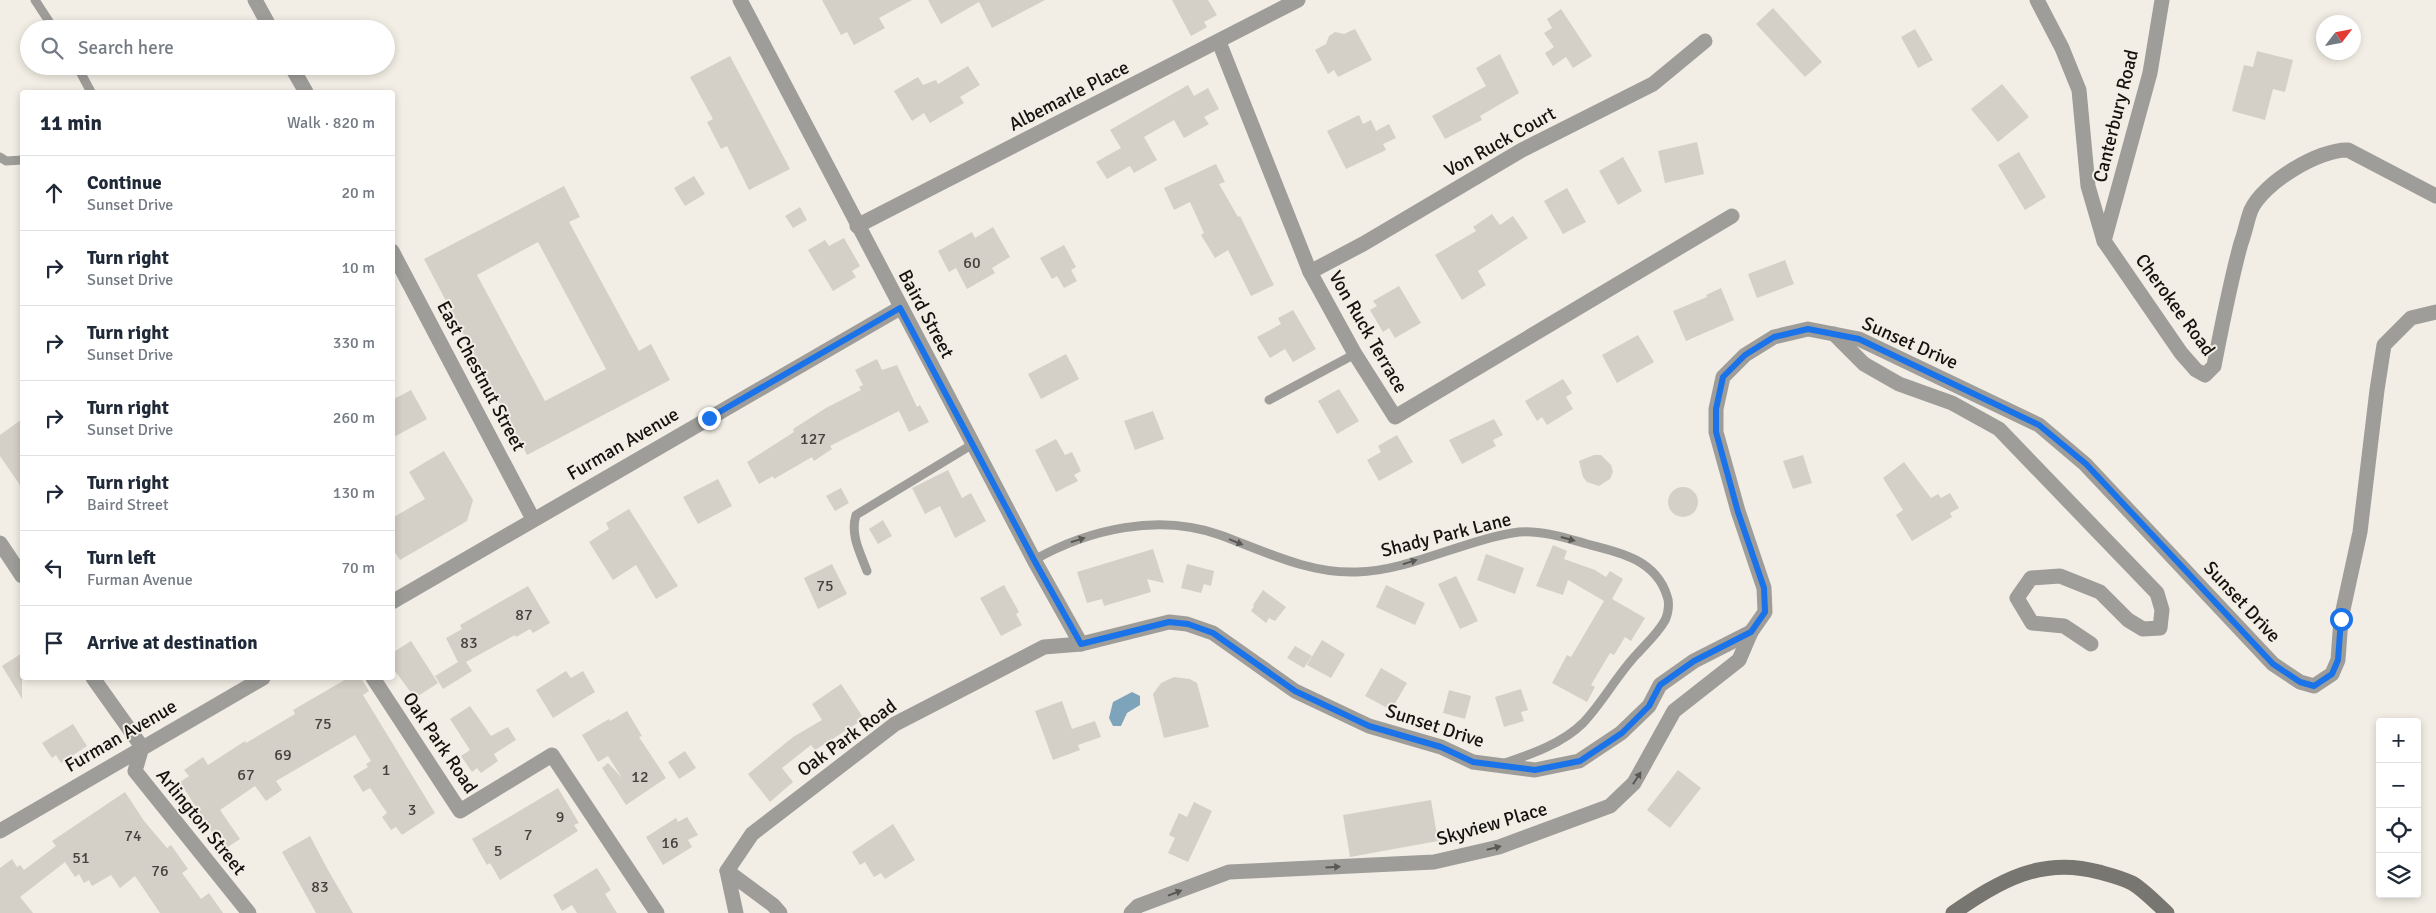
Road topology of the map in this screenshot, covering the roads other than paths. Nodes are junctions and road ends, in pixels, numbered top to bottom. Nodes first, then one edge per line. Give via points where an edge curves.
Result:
1 (35, 0) edge
2 (255, 0) edge
3 (740, 0) edge
4 (1298, 0) edge
5 (2036, 0) edge
6 (2162, 0) edge
7 (48, 20) edge
8 (266, 20) edge
9 (1706, 41) dead end
10 (1219, 42) junction
11 (82, 75) edge
12 (296, 75) edge
13 (90, 90) edge
14 (305, 90) edge
15 (0, 156) edge
16 (20, 160) edge
17 (2436, 196) edge
18 (1732, 216) dead end
19 (857, 226) junction
20 (2104, 242) junction
21 (395, 257) edge
22 (1310, 272) junction
23 (900, 308) junction
24 (2436, 312) edge
25 (1834, 334) junction
26 (1355, 354) junction
27 (1269, 400) dead end
28 (973, 444) junction
29 (533, 519) junction
30 (0, 543) edge
31 (1034, 560) junction
32 (867, 571) dead end
33 (20, 573) edge
34 (395, 600) edge
35 (1751, 632) junction
36 (1081, 644) junction
37 (2091, 644) dead end
38 (95, 680) edge
39 (259, 680) edge
40 (374, 680) edge
41 (142, 747) junction
42 (1500, 765) junction
43 (0, 830) edge
44 (727, 871) junction
45 (249, 913) edge
46 (657, 913) edge
47 (736, 913) edge
48 (780, 913) edge
49 (1131, 913) edge
50 (1953, 913) edge
51 (2167, 913) edge

1 - 7 lane
2 - 8 street
3 - 19 street, Baird Street
4 - 10 street, Albemarle Place
5 - 20 street, Cherokee Road via 2062,48 2079,90 2088,186
6 - 20 street, Canterbury Road via 2150,72
9 - 22 street, Von Ruck Court via 1653,84 1522,150
10 - 19 street, Albemarle Place
10 - 22 street, Von Ruck Terrace
11 - 13 lane
12 - 14 street
15 - 16 lane via 6,160
17 - 20 street, Cherokee Road via 2348,150 2335,150 2294,168 2270,187 2251,209 2214,366 2205,375 2181,353
18 - 26 street, Von Ruck Terrace via 1395,417
19 - 23 street, Baird Street
21 - 29 street, East Chestnut Street
22 - 26 street, Von Ruck Terrace
23 - 28 street, Baird Street
23 - 29 street, Furman Avenue
24 - 25 street, Sunset Drive via 2411,318 2384,345 2360,532 2341,619 2338,660 2332,674 2314,686 2300,682 2273,664 2086,464 2039,425 1859,339
25 - 35 street, Sunset Drive via 1808,329 1774,337 1745,355 1723,377 1716,409 1716,432 1764,588 1765,612
25 - 37 street via 1864,364 1899,384 1952,404 1999,430 2157,593 2162,610 2160,628 2143,629 2128,620 2100,592 2060,576 2031,578 2017,598 2032,623 2064,626
26 - 27 lane
28 - 31 street, Baird Street
28 - 32 lane via 856,514 856,542
29 - 34 street, Furman Avenue
30 - 33 street
31 - 36 street, Baird Street
31 -> 42 lane, Shady Park Lane via 1062,545 1100,533 1154,524 1185,526 1219,535 1278,559 1358,572 1404,564 1521,532 1553,535 1594,546 1647,566 1663,581 1669,601 1665,621 1625,666 1582,724 1530,755
35 - 42 street, Sunset Drive via 1694,661 1660,685 1649,706 1622,733 1580,761 1535,770
49 -> 35 street, Skyview Place via 1138,906 1230,872 1434,862 1500,847 1610,806 1634,784 1674,711 1739,660
36 - 42 street, Sunset Drive via 1169,622 1188,624 1213,633 1295,691 1369,726 1441,747 1473,762
36 - 44 street, Oak Park Road via 1044,647 895,724 752,834
38 - 41 street
39 - 41 street, Furman Avenue
40 - 46 street, Oak Park Road via 460,810 552,755
41 - 43 street, Furman Avenue
41 - 45 street, Arlington Street via 135,771
44 - 47 street
44 - 48 street
50 - 51 main road via 2014,876 2044,867 2082,867 2133,884

